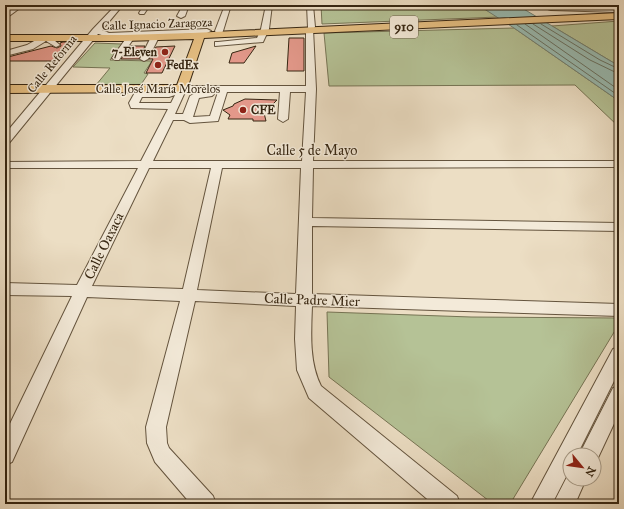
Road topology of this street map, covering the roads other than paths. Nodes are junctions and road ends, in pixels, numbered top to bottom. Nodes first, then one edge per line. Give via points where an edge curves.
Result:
1 (21, 5) edge
2 (120, 5) edge
3 (147, 5) edge
4 (186, 5) edge
5 (228, 5) edge
6 (269, 5) edge
7 (310, 5) edge
8 (619, 12) edge
9 (142, 13) dead end
10 (538, 13) edge
11 (598, 14) junction
12 (180, 16) dead end
13 (619, 16) edge
14 (5, 17) edge
15 (219, 30) junction
16 (310, 30) junction
17 (264, 32) junction
18 (198, 34) junction
19 (93, 35) junction
20 (155, 37) junction
21 (5, 38) edge
22 (46, 38) junction
23 (130, 38) junction
24 (218, 44) dead end
25 (82, 48) junction
26 (9, 52) dead end
27 (116, 58) dead end
28 (144, 59) dead end
29 (5, 89) edge
30 (48, 89) junction
31 (182, 89) junction
32 (311, 89) junction
33 (285, 90) junction
34 (140, 92) junction
35 (222, 92) junction
36 (192, 102) junction
37 (175, 104) junction
38 (169, 117) junction
39 (187, 117) junction
40 (282, 119) dead end
41 (5, 142) edge
42 (307, 159) junction
43 (145, 164) junction
44 (619, 164) edge
45 (5, 165) edge
46 (217, 166) junction
47 (306, 222) junction
48 (619, 227) edge
49 (5, 289) edge
50 (82, 291) junction
51 (189, 294) junction
52 (305, 300) junction
53 (619, 310) edge
54 (617, 363) edge
55 (619, 394) edge
56 (585, 418) junction
57 (602, 428) junction
58 (593, 447) edge
59 (5, 455) edge
60 (572, 487) edge
61 (545, 502) edge
62 (205, 504) edge
63 (449, 504) edge
64 (564, 504) edge

1 - 14 street
2 - 19 street, Calle Reforma
3 - 9 street
4 - 12 street
5 - 15 street
6 - 17 street
7 - 16 street
8 - 10 street via 551,8
8 - 11 main road, 910
10 - 11 main road, 910
10 - 11 main road
10 - 13 main road, 910
10 - 16 main road, 910 via 495,21
15 - 17 main road, Calle Ignacio Zaragoza / 910
15 - 18 main road, Calle Ignacio Zaragoza / 910
16 - 17 main road, Calle Ignacio Zaragoza / 910
16 - 32 street
17 - 18 main road, Calle Ignacio Zaragoza / 910
17 - 24 street via 259,40
18 - 19 street, Calle Ignacio Zaragoza / 910
18 - 20 main road, Calle Ignacio Zaragoza / 910
18 - 31 main road, Calle Oaxaca
19 - 22 main road, Calle Ignacio Zaragoza
19 - 23 main road, Calle Ignacio Zaragoza / 910
19 - 25 street, Calle Reforma
20 - 23 main road, Calle Ignacio Zaragoza / 910
20 - 28 street
21 - 22 main road, Calle Ignacio Zaragoza
22 - 25 street via 64,47
22 - 26 street via 30,47
23 - 27 street
25 - 30 street, Calle Reforma
29 - 30 main road, Calle José María Morelos
30 - 34 main road, Calle José María Morelos
30 - 41 street, Calle Reforma
31 - 34 main road, Calle José María Morelos
31 - 35 street, Calle José María Morelos
31 - 37 street, Calle Oaxaca
32 - 33 street, Calle José María Morelos
32 - 42 street
33 - 35 street, Calle José María Morelos
33 - 40 street
34 - 37 street via 134,106
35 - 36 street via 196,94
35 - 39 street via 214,119 190,120
36 - 37 street
36 - 39 street
37 - 38 street, Calle Oaxaca
38 - 39 street
38 - 43 street, Calle Oaxaca
42 - 44 street, Calle 5 de Mayo
42 - 46 street, Calle 5 de Mayo via 288,165
42 - 47 street
43 - 45 street, Calle 5 de Mayo
43 - 46 street, Calle 5 de Mayo
43 - 50 street, Calle Oaxaca
46 - 51 street
47 - 48 street
47 - 52 street
49 - 50 street, Calle Padre Mier
50 - 51 street, Calle Padre Mier
50 - 59 street, Calle Oaxaca
51 - 52 street, Calle Padre Mier
51 - 62 street via 156,427 157,443 162,455
52 - 53 street, Calle Padre Mier
52 - 63 street via 304,357 315,392
54 - 56 street
55 - 57 street
56 - 57 street
56 - 61 street
57 - 58 street
60 - 64 street

